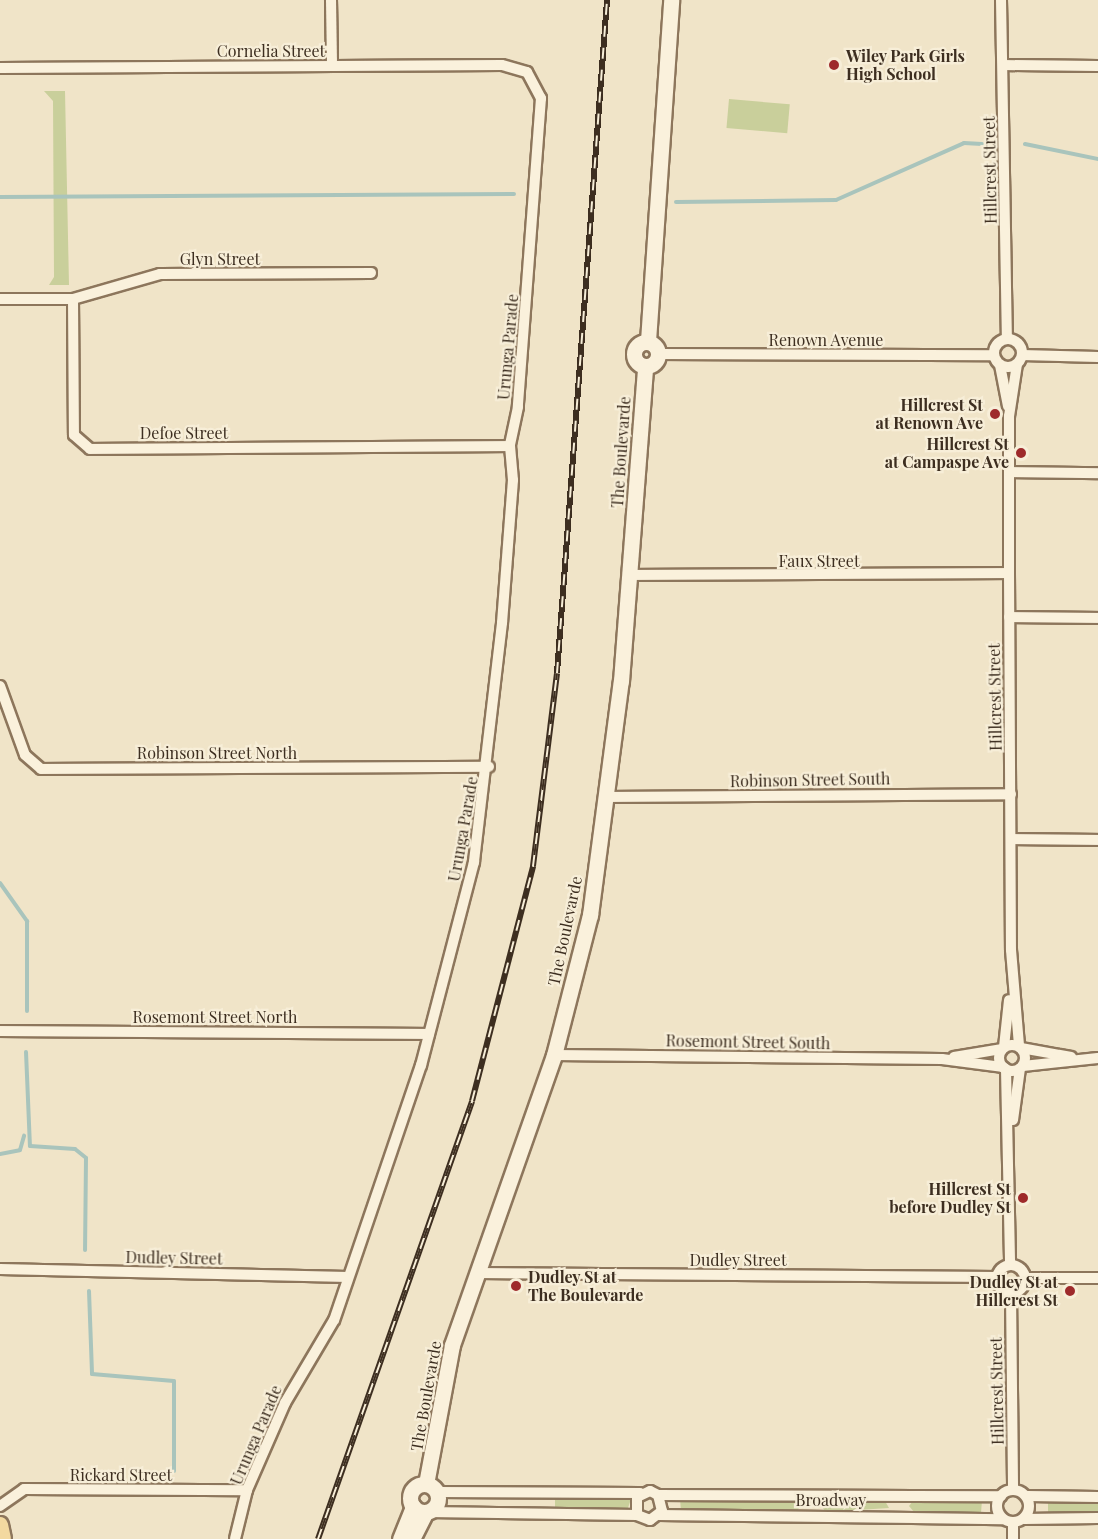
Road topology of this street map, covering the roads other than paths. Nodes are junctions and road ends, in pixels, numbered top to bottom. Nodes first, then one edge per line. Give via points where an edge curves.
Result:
1 (331, 0) edge
2 (671, 0) edge
3 (1001, 0) edge
4 (1003, 65) junction
5 (332, 66) junction
6 (1098, 66) edge
7 (0, 68) edge
8 (536, 83) joint
9 (371, 273) dead end
10 (0, 299) edge
11 (73, 299) junction
12 (1007, 339) junction
13 (648, 342) junction
14 (659, 354) junction
15 (994, 355) junction
16 (1098, 357) edge
17 (1019, 359) junction
18 (1000, 365) junction
19 (645, 366) junction
20 (1009, 416) junction
21 (510, 446) junction
22 (1010, 472) junction
23 (1098, 473) edge
24 (1009, 573) junction
25 (630, 575) junction
26 (1009, 617) junction
27 (1098, 618) edge
28 (0, 686) edge
29 (489, 767) junction
30 (1011, 794) junction
31 (609, 797) junction
32 (1012, 839) junction
33 (1098, 840) edge
34 (1012, 978) junction
35 (0, 1031) edge
36 (429, 1034) junction
37 (1020, 1047) junction
38 (1003, 1048) junction
39 (554, 1055) junction
40 (1083, 1058) junction
41 (1098, 1058) edge
42 (942, 1059) junction
43 (1021, 1067) junction
44 (1004, 1069) junction
45 (1010, 1150) junction
46 (1010, 1264) junction
47 (0, 1269) edge
48 (479, 1273) junction
49 (348, 1277) junction
50 (997, 1277) junction
51 (1025, 1278) junction
52 (1098, 1278) edge
53 (1011, 1293) junction
54 (431, 1488) junction
55 (1013, 1489) junction
56 (247, 1491) junction
57 (640, 1493) junction
58 (658, 1495) junction
59 (1001, 1496) junction
60 (1027, 1496) junction
61 (1098, 1497) edge
62 (0, 1506) edge
63 (422, 1511) junction
64 (637, 1515) junction
65 (659, 1515) junction
66 (1098, 1518) edge
67 (1024, 1520) junction
68 (1008, 1522) junction
69 (0, 1524) edge
70 (3, 1539) edge
71 (235, 1539) edge
72 (400, 1539) edge
73 (412, 1539) edge
74 (1013, 1539) edge

1 - 5 street
2 - 13 street
3 - 4 street, Hillcrest Street
4 - 6 street
4 - 12 street, Hillcrest Street
5 - 7 street, Cornelia Street
5 - 8 street, Cornelia Street via 502,65 527,72
8 - 21 street, Urunga Parade via 540,128 518,407
9 - 11 street, Glyn Street via 160,274
10 - 11 street
11 - 21 street, Defoe Street via 74,435 85,447
12 - 15 street via 999,342
12 - 17 street via 1017,342
13 - 14 street
13 - 19 street, The Boulevarde via 634,353
14 - 15 street, Renown Avenue
14 - 19 street
15 - 18 street
16 - 17 street
17 - 18 street
17 - 20 street, Hillcrest Street
18 - 20 street, Hillcrest Street
19 - 25 street, The Boulevarde
20 - 22 street, Hillcrest Street
21 - 29 street, Urunga Parade via 513,480
22 - 23 street
22 - 24 street, Hillcrest Street
24 - 25 street, Faux Street
24 - 26 street, Hillcrest Street
25 - 31 street, The Boulevarde
26 - 27 street
26 - 30 street, Hillcrest Street
28 - 29 street, Robinson Street North via 25,755 41,769
29 - 36 street, Urunga Parade via 457,940
30 - 31 street, Robinson Street South
30 - 32 street, Hillcrest Street
31 - 39 street, The Boulevarde via 590,915
32 - 33 street
32 - 34 street, Hillcrest Street
34 - 37 street, Hillcrest Street
34 - 38 street, Hillcrest Street
35 - 36 street, Rosemont Street North
36 - 49 street, Urunga Parade
37 - 38 street, Rosemont Street South
37 - 40 street
37 - 43 street, Hillcrest Street
38 - 42 street, Rosemont Street South
38 - 44 street, Hillcrest Street
39 - 42 street, Rosemont Street South
39 - 48 street, The Boulevarde
40 - 41 street
40 - 43 street
42 - 44 street, Rosemont Street South
43 - 44 street, Rosemont Street South
43 - 45 street
44 - 45 street
45 - 46 street
46 - 50 street
46 - 51 street via 1020,1268
47 - 49 street, Dudley Street
48 - 50 street, Dudley Street
48 - 54 street, The Boulevarde via 447,1366
49 - 56 street, Urunga Parade via 334,1320 285,1403
50 - 53 street via 999,1287
51 - 52 street
51 - 53 street via 1023,1287
53 - 55 street, Hillcrest Street
54 - 57 street
54 - 63 street, The Boulevarde via 436,1506
54 - 63 street, The Boulevarde via 411,1493
55 - 59 street
55 - 60 street
56 - 62 street, Rickard Street via 24,1489
56 - 71 street, Urunga Parade
57 - 58 street
57 - 64 street via 634,1501
58 - 59 street, Broadway
58 - 65 street
59 - 68 street
60 - 61 street
60 - 67 street
63 - 64 street
63 - 72 street, The Boulevarde
63 - 73 street, The Boulevarde
64 - 65 street via 650,1520
65 - 68 street, Broadway
66 - 67 street
67 - 68 street
68 - 74 street
69 - 70 main road

